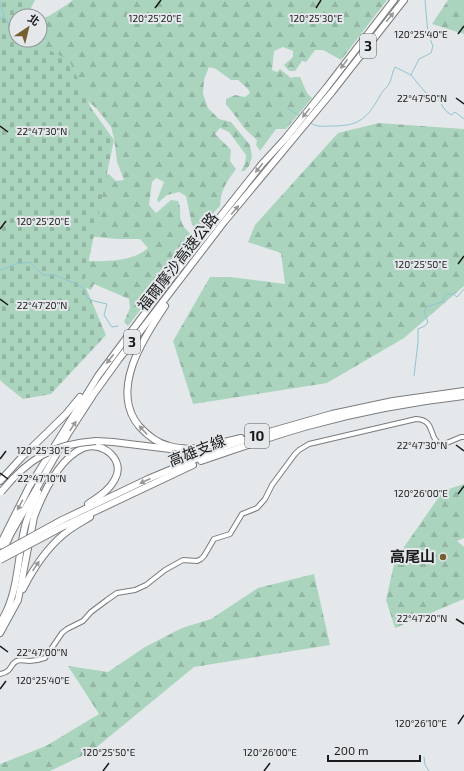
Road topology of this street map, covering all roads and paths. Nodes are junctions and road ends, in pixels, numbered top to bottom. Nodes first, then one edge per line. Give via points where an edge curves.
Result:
1 (394, 0) edge
2 (404, 0) edge
3 (173, 290) junction
4 (98, 376) junction
5 (464, 391) edge
6 (464, 396) edge
7 (262, 434) junction
8 (464, 437) edge
9 (190, 449) junction
10 (42, 479) junction
11 (0, 481) edge
12 (0, 492) edge
13 (117, 500) junction
14 (74, 513) junction
15 (63, 523) junction
16 (0, 545) edge
17 (0, 554) edge
18 (0, 559) edge
19 (18, 600) junction
20 (0, 624) edge
21 (0, 633) edge
22 (0, 674) edge

1 -> 4 highway, 福爾摩沙高速公路 / 3 via 327,87 170,280
3 -> 2 highway, 福爾摩沙高速公路 / 3 via 224,222 291,143
9 -> 3 highway via 169,446 145,433 133,417 127,394 137,354
10 -> 3 highway, 福爾摩沙高速公路 / 3 via 93,395
4 - 11 highway via 66,414
4 -> 16 highway, 福爾摩沙高速公路 / 3 via 29,487
5 - 7 highway, 高雄支線 / 10 via 347,411
6 - 13 highway, 高雄支線 / 10 via 393,406 300,428 199,462
7 - 9 highway
7 -> 14 highway, 高雄支線 / 10 via 148,479
8 - 22 street via 442,445 436,441 425,421 416,419 303,447 272,485 261,504 242,514 230,534 214,539 201,559 183,560 146,585 117,593 98,606 83,621 62,633 45,658 17,660 12,668
9 - 12 highway, bridge via 175,450 96,441 61,446 45,453 18,472
10 - 18 highway, 福爾摩沙高速公路 / 3 via 10,535
10 - 20 highway via 25,526 16,586
13 - 15 highway, 高雄支線 / 10
19 -> 13 highway via 30,575 54,544 64,534
14 - 15 highway, 高雄支線 / 10
14 - 19 highway via 109,489 116,478 118,468 115,459 102,447 91,446 76,452 59,468 51,480 34,517
15 - 17 highway, 高雄支線 / 10, bridge
15 - 18 highway, 高雄支線 / 10, bridge
19 - 21 highway

